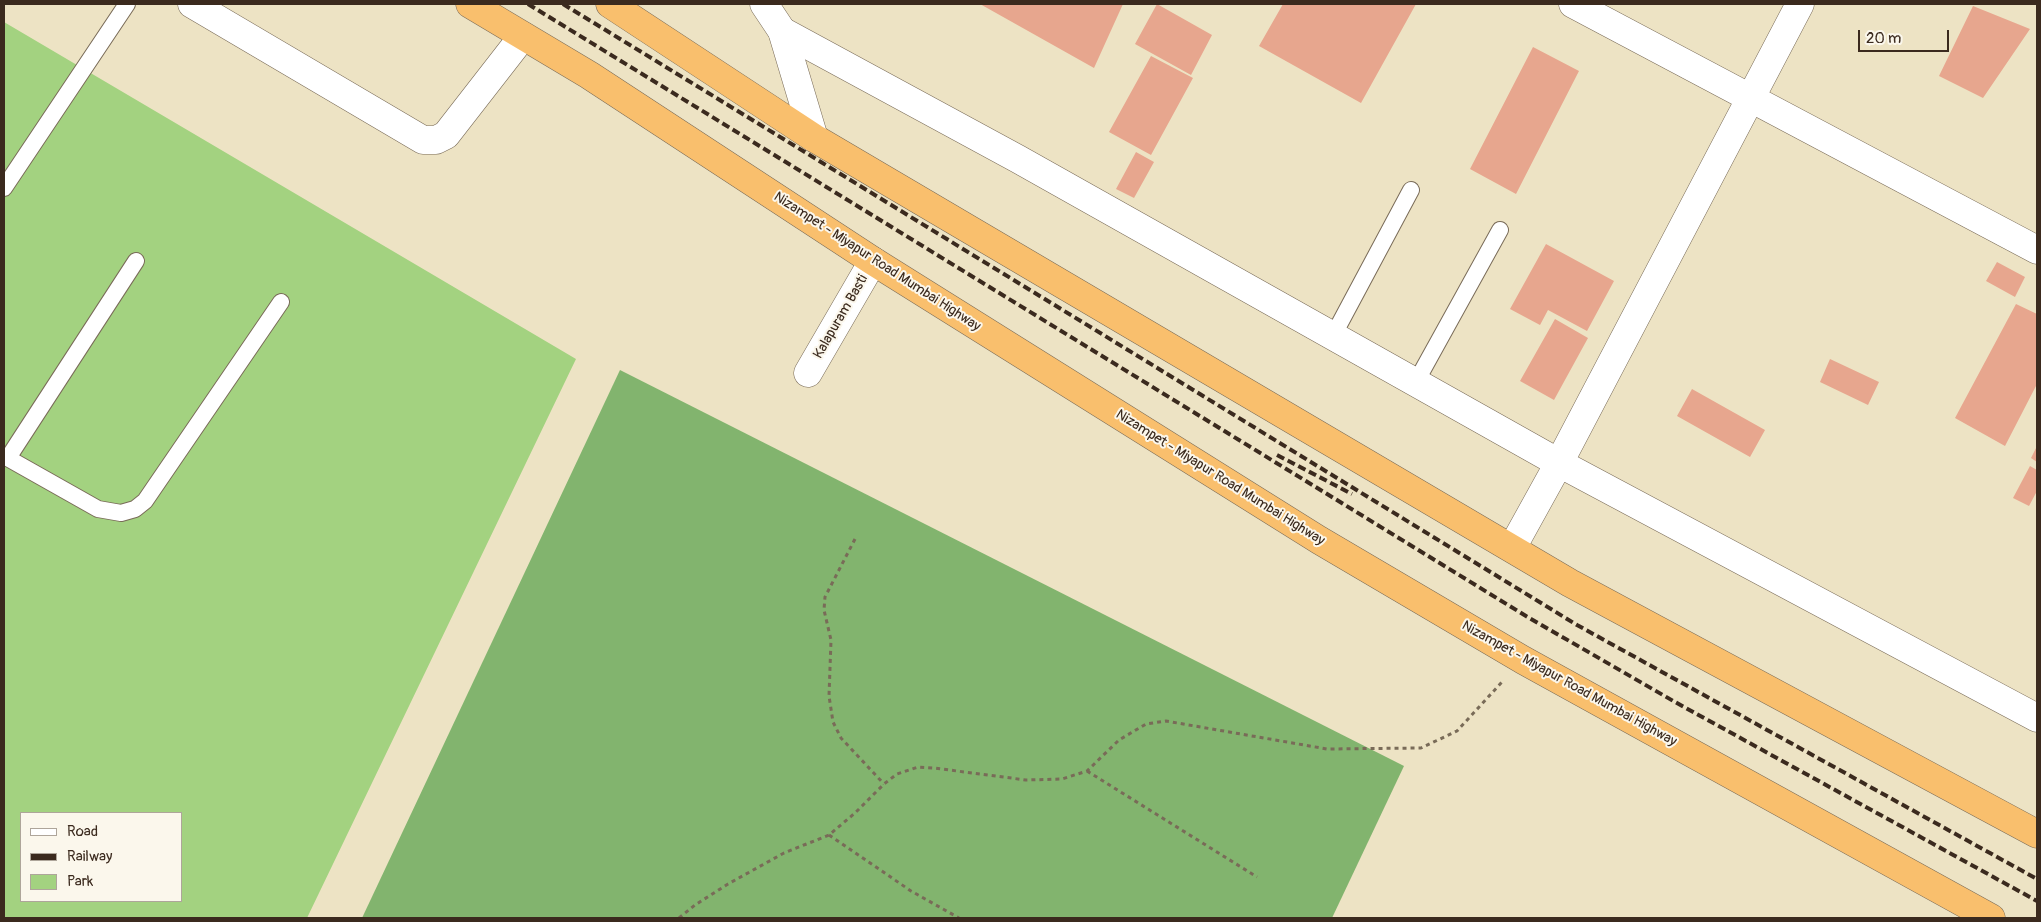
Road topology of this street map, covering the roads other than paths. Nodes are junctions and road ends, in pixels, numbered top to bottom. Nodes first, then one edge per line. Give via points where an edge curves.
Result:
1 (127, 4) edge
2 (192, 4) edge
3 (470, 4) edge
4 (610, 4) edge
5 (764, 4) edge
6 (1573, 4) edge
7 (1800, 4) edge
8 (782, 31) junction
9 (523, 36) junction
10 (1750, 99) junction
11 (814, 138) junction
12 (4, 188) edge
13 (1411, 190) dead end
14 (1500, 230) dead end
15 (2037, 250) edge
16 (136, 261) dead end
17 (873, 261) junction
18 (281, 302) dead end
19 (1333, 336) junction
20 (808, 373) dead end
21 (1416, 382) junction
22 (6, 457) edge
23 (1559, 463) junction
24 (1512, 548) junction
25 (2037, 718) edge
26 (2037, 834) edge
27 (1991, 918) edge

1 - 12 lane
2 - 9 street via 423,140 436,140 446,135
3 - 9 highway, Nizampet - Miyapur Road Mumbai Highway
4 - 11 highway
5 - 8 street
6 - 10 street
7 - 10 street
8 - 11 street
8 - 19 street
9 - 17 highway, Nizampet - Miyapur Road Mumbai Highway via 589,75
10 - 15 street
10 - 23 street
11 - 24 highway
13 - 19 lane
14 - 21 lane
16 - 22 lane
17 - 20 street, Kalapuram Basti
17 - 27 highway, Nizampet - Miyapur Road Mumbai Highway via 1319,540 1523,660
18 - 22 lane via 145,501 135,510 121,513 98,509
19 - 21 street
21 - 23 street
23 - 24 street
23 - 25 street
24 - 26 highway via 1570,583

